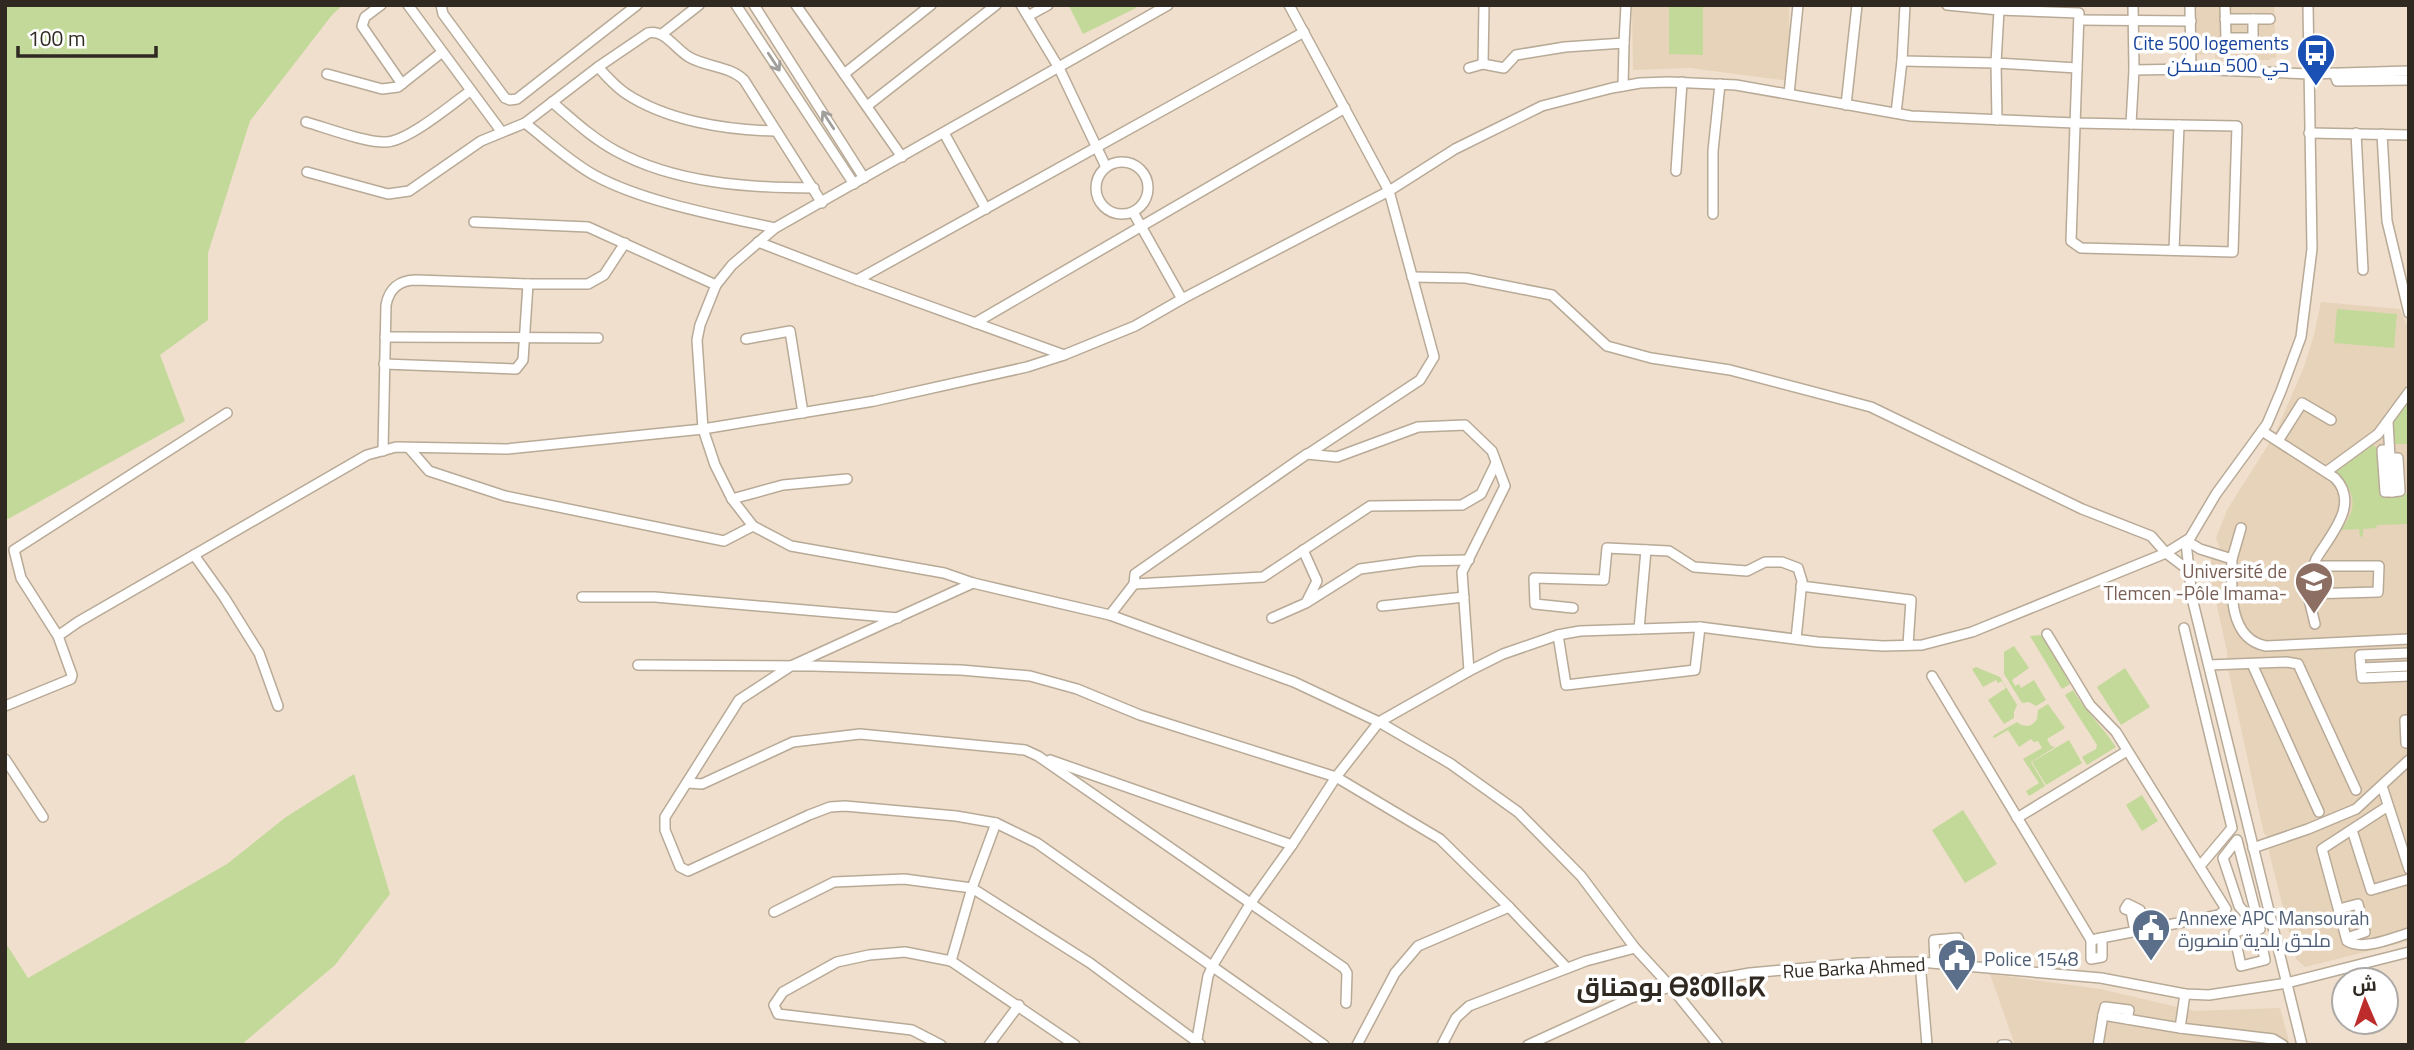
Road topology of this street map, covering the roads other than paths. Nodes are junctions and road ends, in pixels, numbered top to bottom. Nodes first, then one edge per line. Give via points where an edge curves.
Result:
1 (381, 5) edge
2 (408, 5) edge
3 (441, 5) edge
4 (637, 5) edge
5 (699, 5) edge
6 (736, 5) edge
7 (754, 5) edge
8 (796, 5) edge
9 (931, 5) edge
10 (996, 5) edge
11 (1021, 5) edge
12 (1048, 5) edge
13 (1168, 5) edge
14 (1289, 5) edge
15 (1484, 5) edge
16 (1626, 5) edge
17 (1798, 5) edge
18 (1857, 5) edge
19 (1905, 5) edge
20 (1947, 5) edge
21 (2133, 5) edge
22 (2190, 5) edge
23 (2225, 5) edge
24 (2308, 5) edge
25 (1998, 8) edge
26 (1028, 16) junction
27 (2133, 19) junction
28 (2225, 19) junction
29 (2253, 19) junction
30 (2270, 19) dead end
31 (2079, 20) junction
32 (2190, 21) junction
33 (1304, 32) junction
34 (662, 34) junction
35 (1624, 43) junction
36 (441, 53) junction
37 (1902, 61) junction
38 (1996, 63) junction
39 (1483, 64) junction
40 (598, 67) junction
41 (1059, 68) junction
42 (1469, 68) dead end
43 (2077, 68) junction
44 (2191, 69) junction
45 (2134, 70) junction
46 (2409, 71) edge
47 (2334, 73) junction
48 (327, 74) dead end
49 (844, 74) junction
50 (2309, 74) junction
51 (2409, 80) edge
52 (1682, 82) junction
53 (402, 84) junction
54 (1720, 84) junction
55 (1623, 86) junction
56 (470, 91) junction
57 (1790, 94) junction
58 (552, 102) junction
59 (1846, 105) junction
60 (867, 106) junction
61 (1345, 108) junction
62 (1896, 113) junction
63 (1997, 120) junction
64 (306, 122) dead end
65 (525, 122) junction
66 (2075, 123) junction
67 (2131, 124) junction
68 (2179, 125) junction
69 (501, 131) junction
70 (775, 131) junction
71 (944, 133) junction
72 (2309, 133) junction
73 (2356, 133) junction
74 (2382, 134) junction
75 (2409, 135) edge
76 (1096, 146) junction
77 (902, 158) junction
78 (1106, 167) junction
79 (1676, 171) dead end
80 (307, 172) dead end
81 (864, 178) junction
82 (854, 184) junction
83 (814, 188) junction
84 (1389, 191) junction
85 (822, 203) junction
86 (986, 209) junction
87 (1133, 212) junction
88 (1713, 214) dead end
89 (474, 222) dead end
90 (1140, 225) junction
91 (775, 228) junction
92 (758, 242) junction
93 (625, 243) junction
94 (2174, 250) junction
95 (2363, 270) dead end
96 (1412, 277) junction
97 (857, 280) junction
98 (528, 284) junction
99 (716, 285) junction
100 (1181, 299) junction
101 (2408, 310) edge
102 (975, 323) junction
103 (385, 337) junction
104 (598, 338) dead end
105 (525, 339) junction
106 (746, 339) dead end
107 (1064, 355) junction
108 (384, 364) junction
109 (2409, 392) edge
110 (803, 412) junction
111 (227, 413) dead end
112 (2331, 420) dead end
113 (2388, 422) junction
114 (703, 429) junction
115 (2262, 431) junction
116 (2378, 434) junction
117 (2278, 441) junction
118 (410, 447) junction
119 (2389, 450) junction
120 (383, 451) junction
121 (1307, 454) junction
122 (1496, 463) junction
123 (2326, 472) junction
124 (848, 479) dead end
125 (732, 499) junction
126 (753, 526) junction
127 (2241, 528) dead end
128 (2186, 541) junction
129 (1303, 550) junction
130 (1646, 550) junction
131 (2166, 553) junction
132 (194, 555) junction
133 (2232, 559) junction
134 (1468, 560) junction
135 (2315, 566) junction
136 (2188, 569) junction
137 (973, 583) junction
138 (1134, 584) junction
139 (1801, 586) junction
140 (2312, 594) junction
141 (582, 597) dead end
142 (1464, 597) junction
143 (1306, 603) junction
144 (1382, 606) dead end
145 (1573, 608) dead end
146 (1111, 615) junction
147 (899, 618) junction
148 (1272, 618) dead end
149 (2315, 624) dead end
150 (1700, 627) junction
151 (2184, 628) dead end
152 (1639, 629) junction
153 (2047, 634) dead end
154 (1558, 635) junction
155 (58, 636) junction
156 (1796, 639) junction
157 (2409, 639) edge
158 (1908, 645) junction
159 (2409, 653) edge
160 (2252, 664) junction
161 (638, 665) dead end
162 (2209, 665) junction
163 (791, 666) junction
164 (2409, 666) edge
165 (2361, 668) junction
166 (1469, 671) junction
167 (1932, 676) dead end
168 (2409, 676) edge
169 (5, 706) edge
170 (278, 706) dead end
171 (2409, 720) edge
172 (1379, 722) junction
173 (2409, 743) edge
174 (2127, 751) junction
175 (1038, 756) junction
176 (5, 759) edge
177 (2406, 764) edge
178 (1336, 777) junction
179 (688, 783) junction
180 (2382, 786) junction
181 (2356, 790) dead end
182 (2388, 806) junction
183 (2319, 812) dead end
184 (43, 817) dead end
185 (2017, 818) junction
186 (996, 823) junction
187 (2249, 826) junction
188 (2352, 830) junction
189 (2236, 840) junction
190 (1292, 845) junction
191 (2253, 848) junction
192 (2200, 866) junction
193 (2409, 869) edge
194 (2409, 879) edge
195 (972, 888) junction
196 (2266, 901) junction
197 (1250, 904) junction
198 (2253, 904) junction
199 (2239, 906) junction
200 (1509, 907) junction
201 (2226, 909) junction
202 (2339, 909) junction
203 (774, 912) dead end
204 (2252, 921) junction
205 (2273, 926) junction
206 (2260, 929) junction
207 (2409, 933) edge
208 (2102, 938) junction
209 (2347, 938) junction
210 (2091, 940) junction
211 (1635, 948) junction
212 (2409, 952) edge
213 (951, 961) junction
214 (1920, 962) junction
215 (1935, 963) junction
216 (1213, 965) junction
217 (1968, 965) junction
218 (1567, 968) junction
219 (2287, 983) junction
220 (1671, 987) junction
221 (2185, 994) junction
222 (1346, 1003) dead end
223 (1018, 1005) junction
224 (2180, 1028) junction
225 (1198, 1043) edge
226 (941, 1045) edge
227 (989, 1045) edge
228 (1075, 1045) edge
229 (1324, 1045) edge
230 (1356, 1045) edge
231 (1442, 1045) edge
232 (1528, 1045) edge
233 (1718, 1045) edge
234 (1927, 1045) edge
235 (2098, 1045) edge
236 (2283, 1045) edge
237 (2302, 1045) edge

1 - 53 street via 362,26
2 - 36 street
3 - 4 street via 443,14 510,100
5 - 34 street
6 -> 82 street
81 -> 7 street
8 - 49 street
9 - 49 street
10 - 60 street
11 - 26 street
12 - 26 street
13 - 41 street
14 - 33 street
15 - 39 street
16 - 35 street
17 - 57 street
18 - 59 street
19 - 37 street
20 - 25 street
21 - 27 street
22 - 32 street
23 - 28 street
24 - 50 street
25 - 31 street via 2079,13
25 - 38 street
26 - 41 street
27 - 31 street
27 - 32 street
27 - 45 street
28 - 29 street
28 - 29 street via 2226,38 2253,38
29 - 30 street
31 - 43 street
32 - 44 street
33 - 61 street
33 - 76 street
34 - 40 street via 648,33
34 - 70 street via 686,55 740,76
35 - 39 street via 1516,55 1504,68
35 - 55 street
36 - 53 street
36 - 56 street
37 - 38 street
37 - 62 street
38 - 43 street
38 - 63 street
39 - 42 street
40 - 58 street
40 - 70 street via 629,96 669,113 698,122
41 - 71 street
41 - 76 street
43 - 66 street
44 - 45 street
44 - 50 street
45 - 67 street
46 - 47 street
47 - 50 street
47 - 51 street via 2337,81
48 - 53 street via 382,89
49 - 60 street
50 - 72 street
52 - 54 street
52 - 55 street
52 - 79 street
54 - 57 street
54 - 88 street
55 - 84 street via 1542,106 1455,149
56 - 64 street via 391,142
56 - 69 street
57 - 59 street
58 - 65 street
58 - 83 street via 599,141 645,164 723,182
59 - 62 street
60 - 77 street
61 - 84 street
61 - 90 street
62 - 63 street
63 - 66 street
65 - 69 street
65 - 91 street via 573,162 626,189
66 - 67 street
66 - 94 street via 2071,241 2081,248
67 - 68 street
68 - 94 street
68 - 94 street via 2237,126 2233,252
69 - 80 street via 399,194
70 - 83 street
71 - 77 street
71 - 86 street
72 - 73 street
72 - 115 street via 2312,249 2301,337
73 - 74 street
73 - 95 street
74 - 75 street
74 - 101 street via 2387,221
76 - 78 street
76 - 86 street
77 - 81 street
78 - 87 street via 1096,181 1097,198 1116,214
78 - 87 street via 1122,162 1145,174 1146,200
81 - 82 street
82 - 85 street
83 - 85 street
84 - 96 street
84 - 100 street
85 - 91 street
86 - 97 street
87 - 90 street
89 - 93 street via 582,226
90 - 100 street
90 - 102 street
91 - 92 street
92 - 97 street
92 - 99 street
93 - 98 street via 597,280
93 - 99 street
96 - 121 street via 1434,357 1420,380
96 - 131 street via 1466,278 1552,295 1606,346 1730,370 1871,407 2082,509 2151,536
97 - 102 street
98 - 103 street via 403,281 387,299
98 - 105 street
99 - 114 street via 697,340
100 - 107 street via 1135,326
102 - 107 street
103 - 105 street
103 - 108 street
104 - 105 street
105 - 108 street via 522,363 512,370
106 - 110 street via 790,331
107 - 110 street via 874,401
108 - 120 street
109 - 113 street
110 - 114 street
111 - 155 street via 15,550 21,578
112 - 117 street via 2302,403
113 - 116 street
113 - 119 street
114 - 118 street via 507,449
114 - 125 street
115 - 117 street
115 - 128 street
116 - 119 street via 2385,435
116 - 123 street
117 - 123 street
118 - 120 street
118 - 126 street via 429,471 505,496 724,541
119 - 119 street via 2398,458 2400,491 2385,492 2382,450
120 - 132 street via 367,455
121 - 122 street via 1338,457 1418,427 1465,425 1492,451
121 - 138 street via 1135,574
122 - 129 street via 1481,494 1462,505 1370,506
122 - 134 street via 1505,486
123 - 135 street via 2342,485 2346,507
124 - 125 street via 783,485
125 - 126 street
126 - 137 street via 791,546 944,573
127 - 133 street
128 - 131 street
128 - 133 street
128 - 136 street
129 - 138 street via 1263,576
129 - 143 street via 1317,581
130 - 139 street via 1669,551 1694,567 1747,572 1765,562 1782,562 1798,568
130 - 145 street via 1607,548 1604,580 1534,578 1535,604
130 - 152 street
131 - 136 street
131 - 158 street via 1972,632
132 - 155 street
132 - 170 street via 259,653
133 - 157 street via 2231,592 2240,628 2254,642 2266,646
134 - 142 street via 1462,572
134 - 143 street via 1360,569
135 - 140 street via 2306,577
135 - 140 street via 2375,565 2379,568 2378,592
136 - 162 street
137 - 146 street
137 - 147 street
138 - 146 street
139 - 156 street
139 - 158 street via 1911,600
140 - 149 street
141 - 147 street via 655,597
142 - 144 street
142 - 166 street
143 - 148 street
146 - 172 street via 1294,682
147 - 163 street
150 - 152 street
150 - 154 street via 1695,670 1566,685
150 - 156 street
151 - 192 street via 2232,828
152 - 154 street
153 - 174 street via 2090,705
154 - 166 street
155 - 169 street via 71,678
156 - 158 street
159 - 165 street via 2360,655
160 - 162 street
160 - 181 street via 2300,666
160 - 183 street
161 - 163 street
162 - 187 street
163 - 178 street via 1030,676
163 - 179 street via 739,700
164 - 165 street
165 - 168 street via 2362,678
166 - 172 street
167 - 185 street
171 - 173 street via 2404,720
172 - 178 street
172 - 211 street via 1451,764 1518,812 1581,876
174 - 185 street
174 - 192 street
175 - 179 street via 1025,750 860,734 793,742 702,784
175 - 190 street
175 - 197 street
176 - 184 street
177 - 180 street
178 - 190 street
178 - 200 street via 1440,839
179 - 186 street via 665,817 665,830 680,867 688,871 830,807 865,806
180 - 182 street
180 - 191 street via 2356,809
182 - 188 street
182 - 193 street
185 - 210 street
186 - 195 street
186 - 216 street via 1037,843
187 - 189 street
187 - 191 street
188 - 194 street via 2371,890
188 - 202 street via 2322,849
189 - 198 street
189 - 199 street via 2223,858
190 - 197 street
191 - 196 street
192 - 201 street
195 - 203 street via 904,879 834,882
195 - 213 street
195 - 225 street via 1090,963
196 - 198 street
196 - 205 street
197 - 216 street
197 - 222 street via 1344,968
198 - 199 street
198 - 206 street
199 - 201 street
199 - 204 street
200 - 218 street
200 - 230 street via 1418,946 1395,973
201 - 208 street via 2219,915
202 - 209 street
202 - 209 street via 2358,904 2365,932
204 - 206 street
204 - 206 street via 2253,925 2234,933 2241,966 2265,960 2254,931
205 - 206 street
205 - 219 street
207 - 209 street via 2365,944 2352,944
208 - 210 street
208 - 210 street via 2102,957 2091,959
211 - 218 street
211 - 220 street
212 - 219 street, Rue Barka Ahmed
213 - 223 street
213 - 226 street via 905,952 836,962 783,992 774,1005 778,1014 912,1030
214 - 215 street, Rue Barka Ahmed
214 - 220 street, Rue Barka Ahmed via 1750,973
214 - 234 street
215 - 217 street, Rue Barka Ahmed
215 - 217 street via 1934,940 1958,938
216 - 225 street
216 - 229 street
217 - 221 street, Rue Barka Ahmed via 2101,978
218 - 231 street via 1469,1006 1456,1018
219 - 221 street, Rue Barka Ahmed via 2209,995
219 - 237 street
220 - 232 street, Rue Barka Ahmed via 1631,998
220 - 233 street
221 - 224 street
223 - 227 street
223 - 228 street
224 - 235 street via 2127,1019 2129,1010 2105,1007
224 - 236 street via 2273,1039

